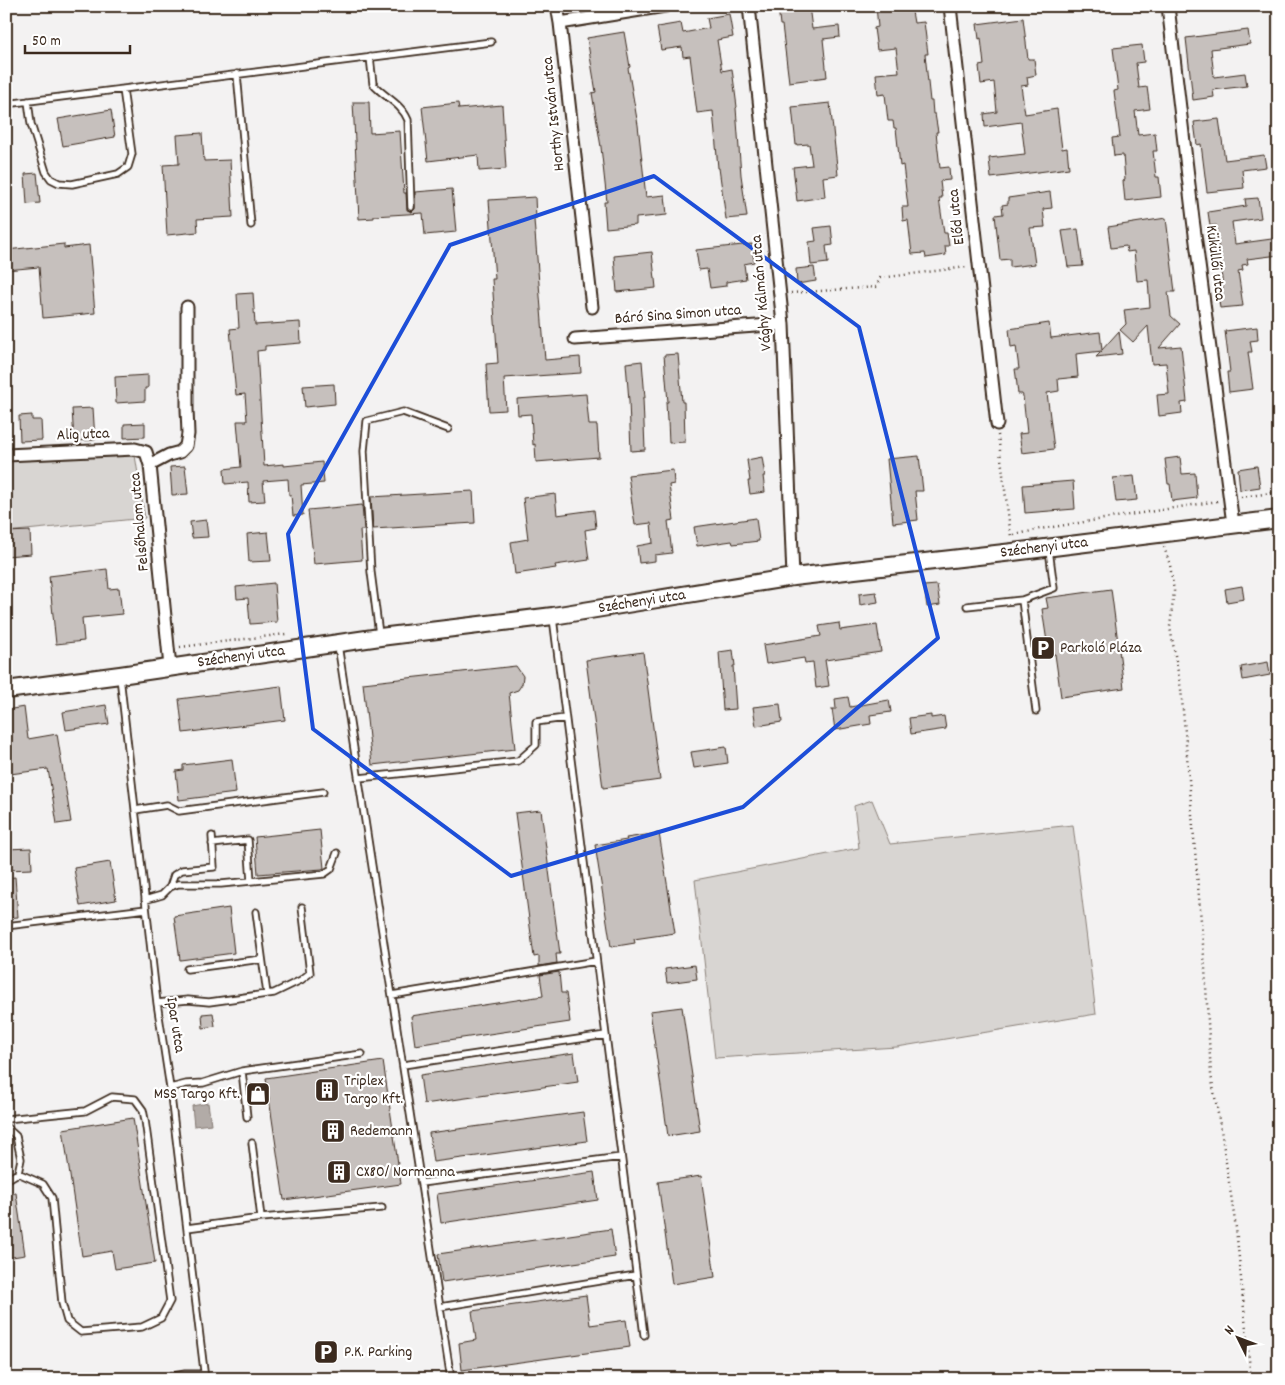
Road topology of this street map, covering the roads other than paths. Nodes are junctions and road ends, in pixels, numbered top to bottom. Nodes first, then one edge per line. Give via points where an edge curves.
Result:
1 (557, 6) edge
2 (665, 6) edge
3 (749, 6) edge
4 (950, 6) edge
5 (1168, 6) edge
6 (560, 23) junction
7 (491, 42) dead end
8 (370, 57) junction
9 (237, 74) junction
10 (123, 89) junction
11 (28, 101) junction
12 (6, 104) edge
13 (411, 207) dead end
14 (251, 225) dead end
15 (187, 306) dead end
16 (592, 307) dead end
17 (783, 324) junction
18 (575, 339) dead end
19 (997, 424) road end
20 (448, 429) dead end
21 (6, 455) edge
22 (150, 465) junction
23 (1279, 519) edge
24 (1233, 524) junction
25 (1049, 548) junction
26 (793, 578) junction
27 (1022, 600) junction
28 (967, 606) dead end
29 (552, 616) junction
30 (380, 636) junction
31 (338, 643) junction
32 (170, 667) junction
33 (120, 675) junction
34 (6, 690) edge
35 (1036, 711) dead end
36 (566, 718) junction
37 (359, 778) junction
38 (323, 792) dead end
39 (135, 810) junction
40 (212, 836) dead end
41 (212, 844) junction
42 (337, 853) dead end
43 (251, 881) junction
44 (170, 887) junction
45 (145, 900) junction
46 (302, 906) dead end
47 (146, 909) junction
48 (256, 912) dead end
49 (6, 926) edge
50 (262, 959) junction
51 (596, 961) junction
52 (187, 969) dead end
53 (267, 994) junction
54 (392, 995) junction
55 (157, 1003) junction
56 (606, 1035) junction
57 (362, 1054) dead end
58 (403, 1065) junction
59 (242, 1071) junction
60 (170, 1088) junction
61 (248, 1117) dead end
62 (6, 1119) edge
63 (6, 1127) edge
64 (252, 1143) dead end
65 (621, 1157) junction
66 (18, 1173) junction
67 (6, 1180) edge
68 (421, 1183) junction
69 (382, 1208) dead end
70 (261, 1218) junction
71 (187, 1228) junction
72 (636, 1276) junction
73 (440, 1307) junction
74 (644, 1335) dead end
75 (450, 1373) dead end
76 (204, 1377) edge
77 (156, 1379) edge

1 - 6 street, Horthy István utca
2 - 6 street
3 - 17 street, Vághy Kálmán utca
4 - 19 street, Előd utca
5 - 24 street, Küküllői utca
6 - 16 street, Horthy István utca
7 - 8 lane
8 - 9 lane
8 - 13 lane via 373,84 399,106 408,120
9 - 10 lane
9 - 14 lane
10 - 11 lane
10 - 11 lane via 132,154 128,167 118,174 72,184 59,183 46,172 31,124
11 - 12 lane
15 - 22 street, Felsőhalom utca via 186,446 180,452 169,454
17 - 18 street, Báró Sina Simon utca
17 - 26 street, Vághy Kálmán utca
20 - 30 lane via 403,412 367,421 364,451 371,572
21 - 22 street, Alig utca via 135,449 146,452
22 - 32 street, Felsőhalom utca
23 - 24 street, Széchenyi utca
24 - 25 street, Széchenyi utca
25 - 26 street, Széchenyi utca
25 - 27 lane via 1054,588
26 - 29 street, Széchenyi utca
27 - 28 lane
27 - 35 lane
29 - 30 street, Széchenyi utca
29 - 36 lane
30 - 31 street, Széchenyi utca
31 - 32 street, Széchenyi utca
31 - 37 lane
32 - 33 street, Széchenyi utca
33 - 34 street, Széchenyi utca
33 - 39 lane, Ipar utca
36 - 37 lane via 536,722 536,745 518,762
36 - 51 lane
37 - 54 lane
38 - 39 lane via 179,811 167,806
39 - 45 lane, Ipar utca
40 - 41 lane
41 - 43 lane via 248,840
41 - 44 lane via 214,867 182,870 174,875
42 - 43 lane via 331,869 324,874
43 - 44 lane
44 - 45 lane via 162,896
45 - 47 lane, Ipar utca
46 - 53 lane via 310,973
47 - 49 lane
47 - 55 lane, Ipar utca
48 - 50 lane
50 - 52 lane
50 - 53 lane
51 - 54 lane
51 - 56 lane
53 - 55 lane via 209,1002
54 - 58 lane
55 - 60 lane, Ipar utca
56 - 58 lane
56 - 65 lane
57 - 59 lane
58 - 68 lane
59 - 60 lane via 203,1083
59 - 61 lane
60 - 71 lane, Ipar utca
62 - 66 lane via 85,1110 112,1097 135,1099 145,1120 170,1301 161,1318 142,1327 81,1332 67,1322 62,1303 52,1198 43,1184
63 - 66 lane via 16,1136 21,1159
64 - 70 lane
65 - 68 lane
65 - 72 lane
66 - 67 lane
68 - 73 lane
69 - 70 lane
70 - 71 lane
71 - 76 lane, Ipar utca
72 - 73 lane
72 - 74 lane
73 - 75 lane
76 - 77 lane via 186,1374

